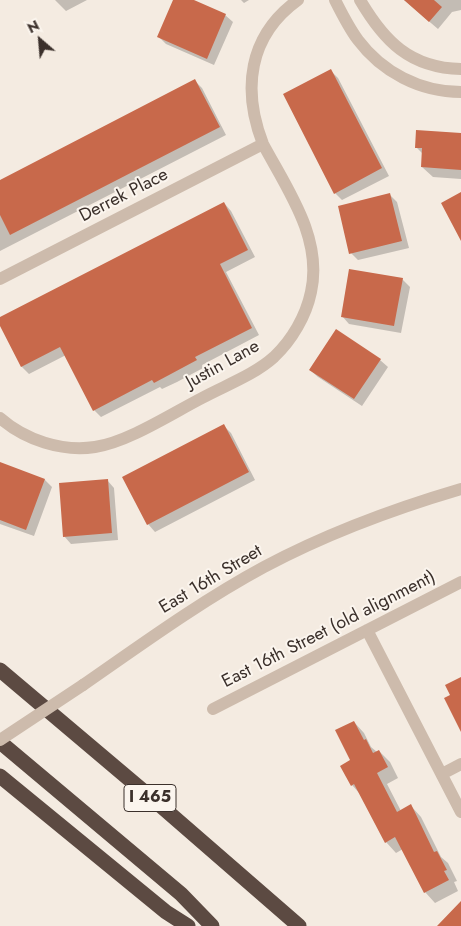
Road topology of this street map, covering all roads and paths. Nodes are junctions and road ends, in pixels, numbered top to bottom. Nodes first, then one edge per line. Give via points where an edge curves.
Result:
1 (298, 0) edge
2 (335, 0) edge
3 (360, 0) edge
4 (461, 69) edge
5 (461, 92) edge
6 (263, 144) junction
7 (0, 279) edge
8 (0, 418) edge
9 (461, 489) edge
10 (461, 582) edge
11 (367, 630) junction
12 (0, 670) edge
13 (213, 710) dead end
14 (0, 741) edge
15 (461, 764) edge
16 (442, 774) junction
17 (0, 776) edge
18 (461, 812) edge
19 (188, 926) edge
20 (212, 926) edge
21 (299, 926) edge

1 - 6 street, Justin Lane via 271,25 255,59 252,103
2 - 5 street via 357,38 388,70 420,85
3 - 4 street via 379,30 398,48 420,61
6 - 7 street, Derrek Place
6 - 8 street, Justin Lane via 304,221 313,260 307,307 282,348 251,372 110,443 79,448 59,446 28,436
9 - 14 street, East 16th Street, bridge via 340,531 264,567 188,613
10 - 11 street, East 16th Street (old alignment)
11 - 13 street, East 16th Street (old alignment)
11 - 16 street
12 - 21 highway, I 465
14 - 20 highway via 181,894
15 - 16 street
16 - 18 street
17 - 19 highway via 166,912

